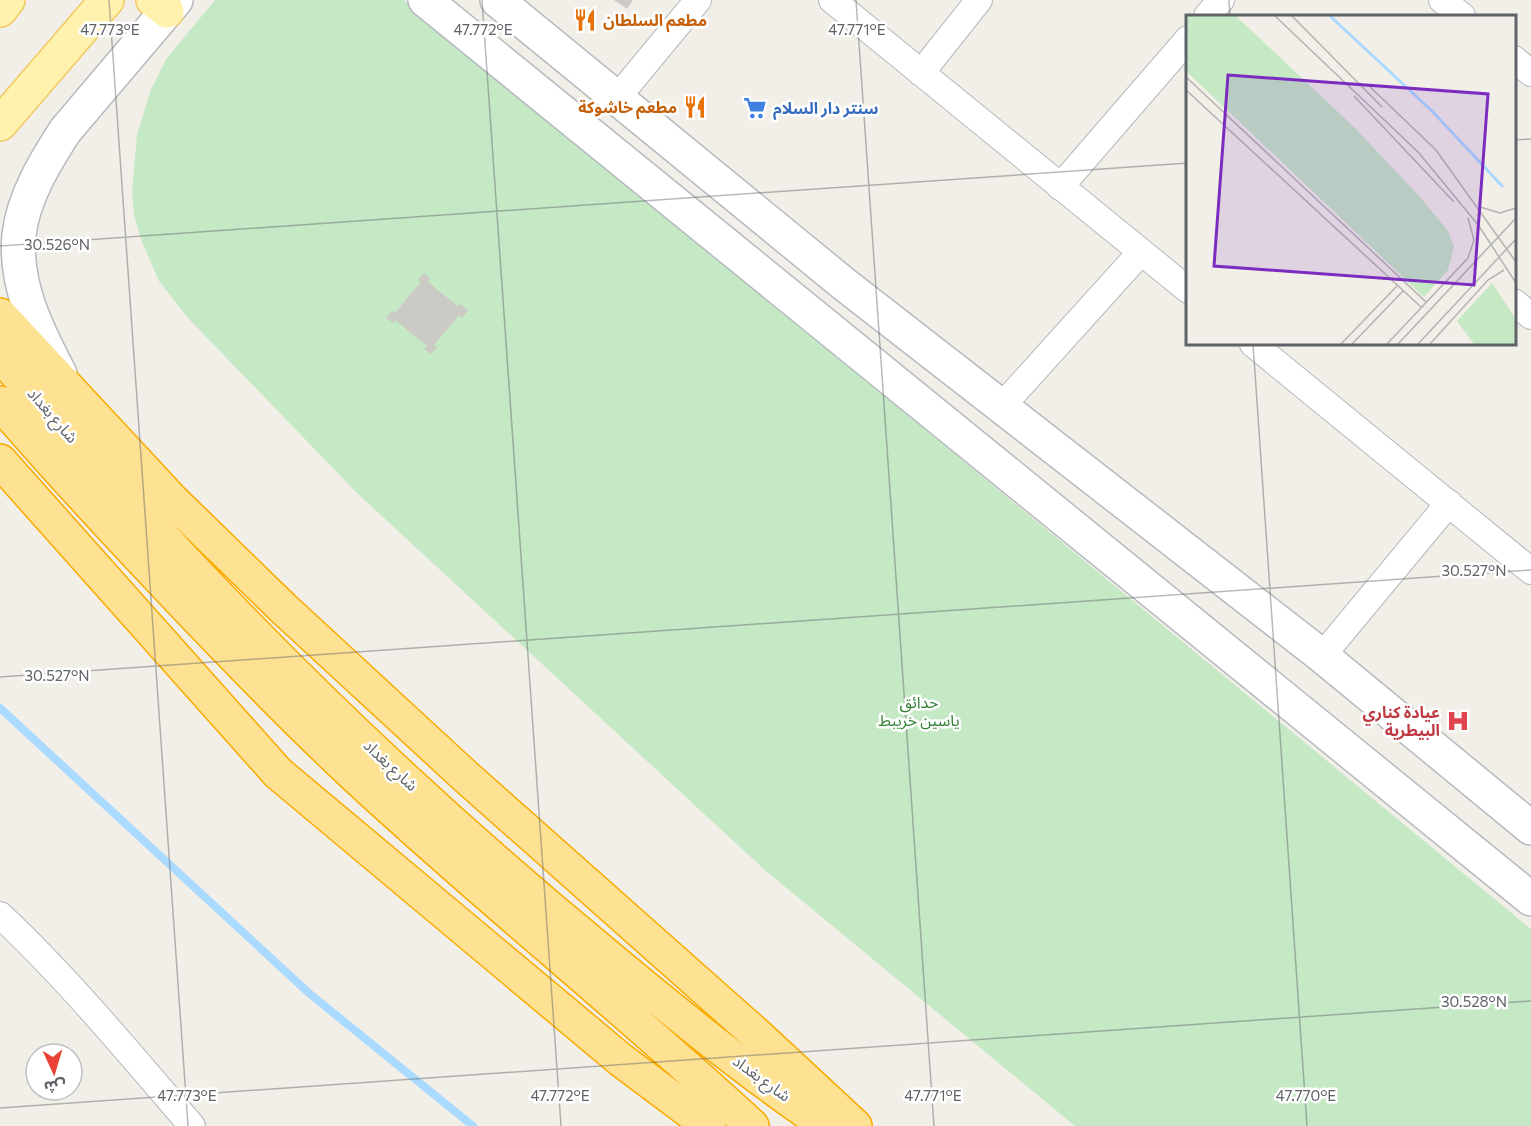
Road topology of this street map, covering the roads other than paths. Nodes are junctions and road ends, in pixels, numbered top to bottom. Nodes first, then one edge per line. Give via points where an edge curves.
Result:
1 (8, 0) edge
2 (107, 0) edge
3 (424, 0) edge
4 (497, 0) edge
5 (698, 0) edge
6 (832, 0) edge
7 (979, 0) edge
8 (1221, 0) edge
9 (1442, 0) edge
10 (165, 4) edge
11 (0, 10) edge
12 (1208, 15) edge
13 (1461, 15) edge
14 (1186, 41) edge
15 (1516, 60) edge
16 (1531, 73) edge
17 (921, 74) junction
18 (617, 98) junction
19 (0, 124) edge
20 (1060, 187) junction
21 (1141, 252) junction
22 (844, 284) junction
23 (1186, 288) edge
24 (1516, 303) edge
25 (0, 315) edge
26 (1531, 316) edge
27 (817, 319) junction
28 (1254, 345) edge
29 (0, 355) edge
30 (67, 386) junction
31 (0, 403) edge
32 (1002, 406) junction
33 (0, 461) edge
34 (1449, 503) junction
35 (1527, 559) edge
36 (1322, 656) junction
37 (1531, 828) edge
38 (1531, 900) edge
39 (0, 915) edge
40 (548, 927) junction
41 (192, 1126) edge
42 (709, 1126) edge
43 (752, 1126) edge
44 (827, 1126) edge
45 (855, 1126) edge

1 - 11 main road
2 - 19 main road
3 - 27 street
4 - 18 street
5 - 18 street
6 - 17 street
7 - 17 street
8 - 12 street
9 - 13 street
10 - 30 street via 66,131 26,207 19,235 24,289 42,339
14 - 20 street
15 - 16 street
17 - 20 street
18 - 22 street
20 - 21 street
21 - 23 street
21 - 32 street
22 - 27 street
22 - 32 street
24 - 26 street
25 - 30 highway
27 - 38 street
28 - 34 street
29 - 40 highway, شارع بغداد via 133,506 287,667
30 - 45 highway via 172,500 284,609
31 - 40 highway, شارع بغداد via 261,685 353,774
32 - 36 street
33 - 42 highway via 278,773 621,1059
34 - 35 street
34 - 36 street
36 - 37 street
39 - 41 street
40 - 43 highway, شارع بغداد via 623,1011
40 - 44 highway, شارع بغداد

